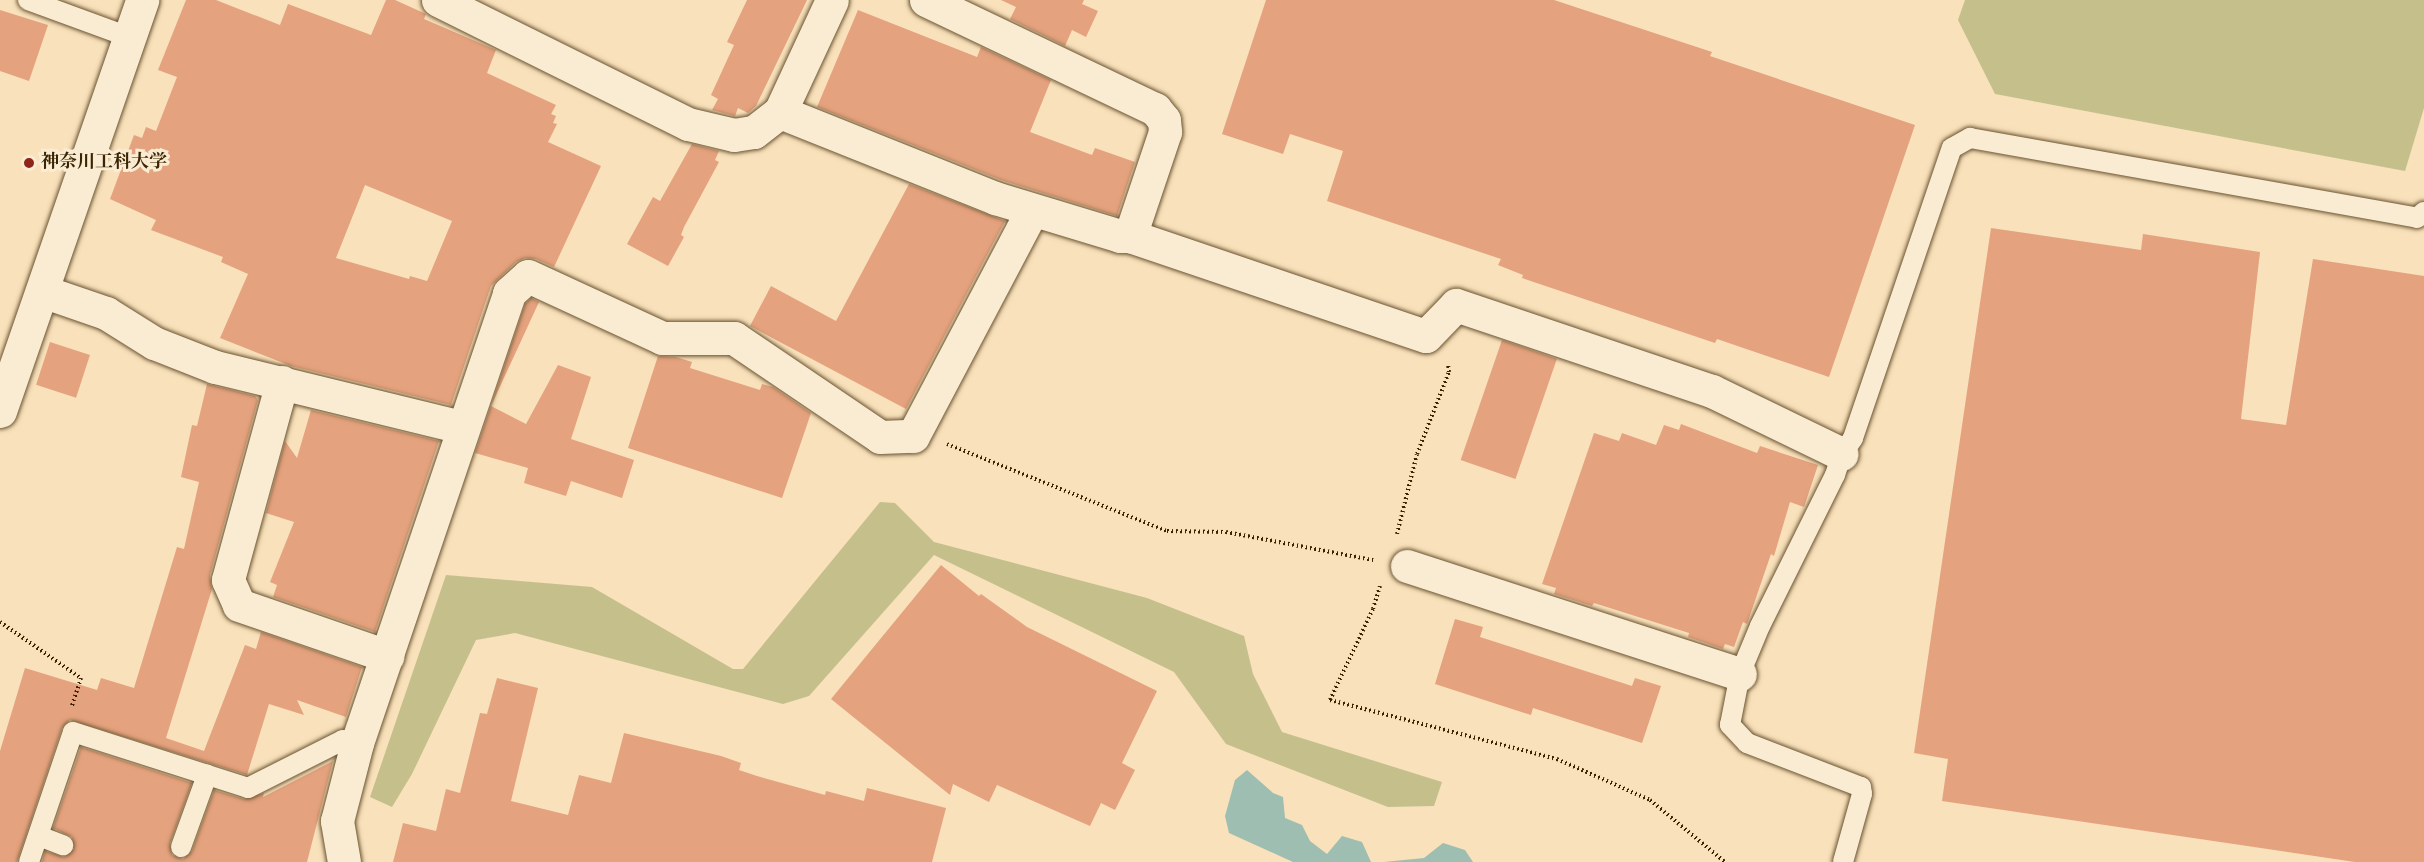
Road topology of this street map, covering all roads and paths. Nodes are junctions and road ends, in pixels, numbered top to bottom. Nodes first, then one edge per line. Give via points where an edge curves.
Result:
1 (28, 0) edge
2 (142, 0) edge
3 (438, 0) edge
4 (832, 0) edge
5 (926, 0) edge
6 (129, 37) junction
7 (780, 112) junction
8 (1032, 210) junction
9 (2424, 212) edge
10 (1130, 236) junction
11 (42, 291) junction
12 (1437, 326) junction
13 (282, 382) junction
14 (0, 411) edge
15 (462, 427) junction
16 (916, 432) junction
17 (1842, 454) junction
18 (1392, 561) junction
19 (0, 622) edge
20 (387, 656) junction
21 (1740, 674) junction
22 (73, 732) junction
23 (357, 743) junction
24 (207, 775) junction
25 (39, 836) junction
26 (63, 845) dead end
27 (181, 847) dead end
28 (29, 862) edge
29 (344, 862) edge
30 (1725, 862) edge
31 (1843, 862) edge

1 - 6 lane
2 - 6 street
3 - 7 street via 688,124 734,135 754,132
4 - 7 street
5 - 10 street via 1160,114 1165,132
6 - 11 street
7 - 8 street
8 - 10 street
8 - 16 street
9 - 17 lane via 2417,218 1970,138 1952,148 1853,438
10 - 12 street via 1426,336
11 - 13 street via 105,313 154,343 215,367
11 - 14 street
12 - 17 street via 1456,305 1712,391
12 - 18 path via 1445,335 1449,372 1417,454
13 - 15 street
13 - 20 street via 228,580 239,605
15 - 16 street via 509,293 528,276 662,338 734,338 880,437 913,436
15 - 20 street
16 - 18 path via 1167,531 1226,532
17 - 21 lane
18 - 21 street
18 - 30 path via 1330,700 1557,759 1650,800
19 - 22 path via 81,678 67,723
20 - 23 street
21 - 31 lane via 1730,725 1747,743 1861,787
22 - 24 lane
22 - 25 lane
23 - 24 lane via 343,740 248,788
23 - 29 street via 337,821
24 - 27 lane
25 - 26 lane
25 - 28 lane

